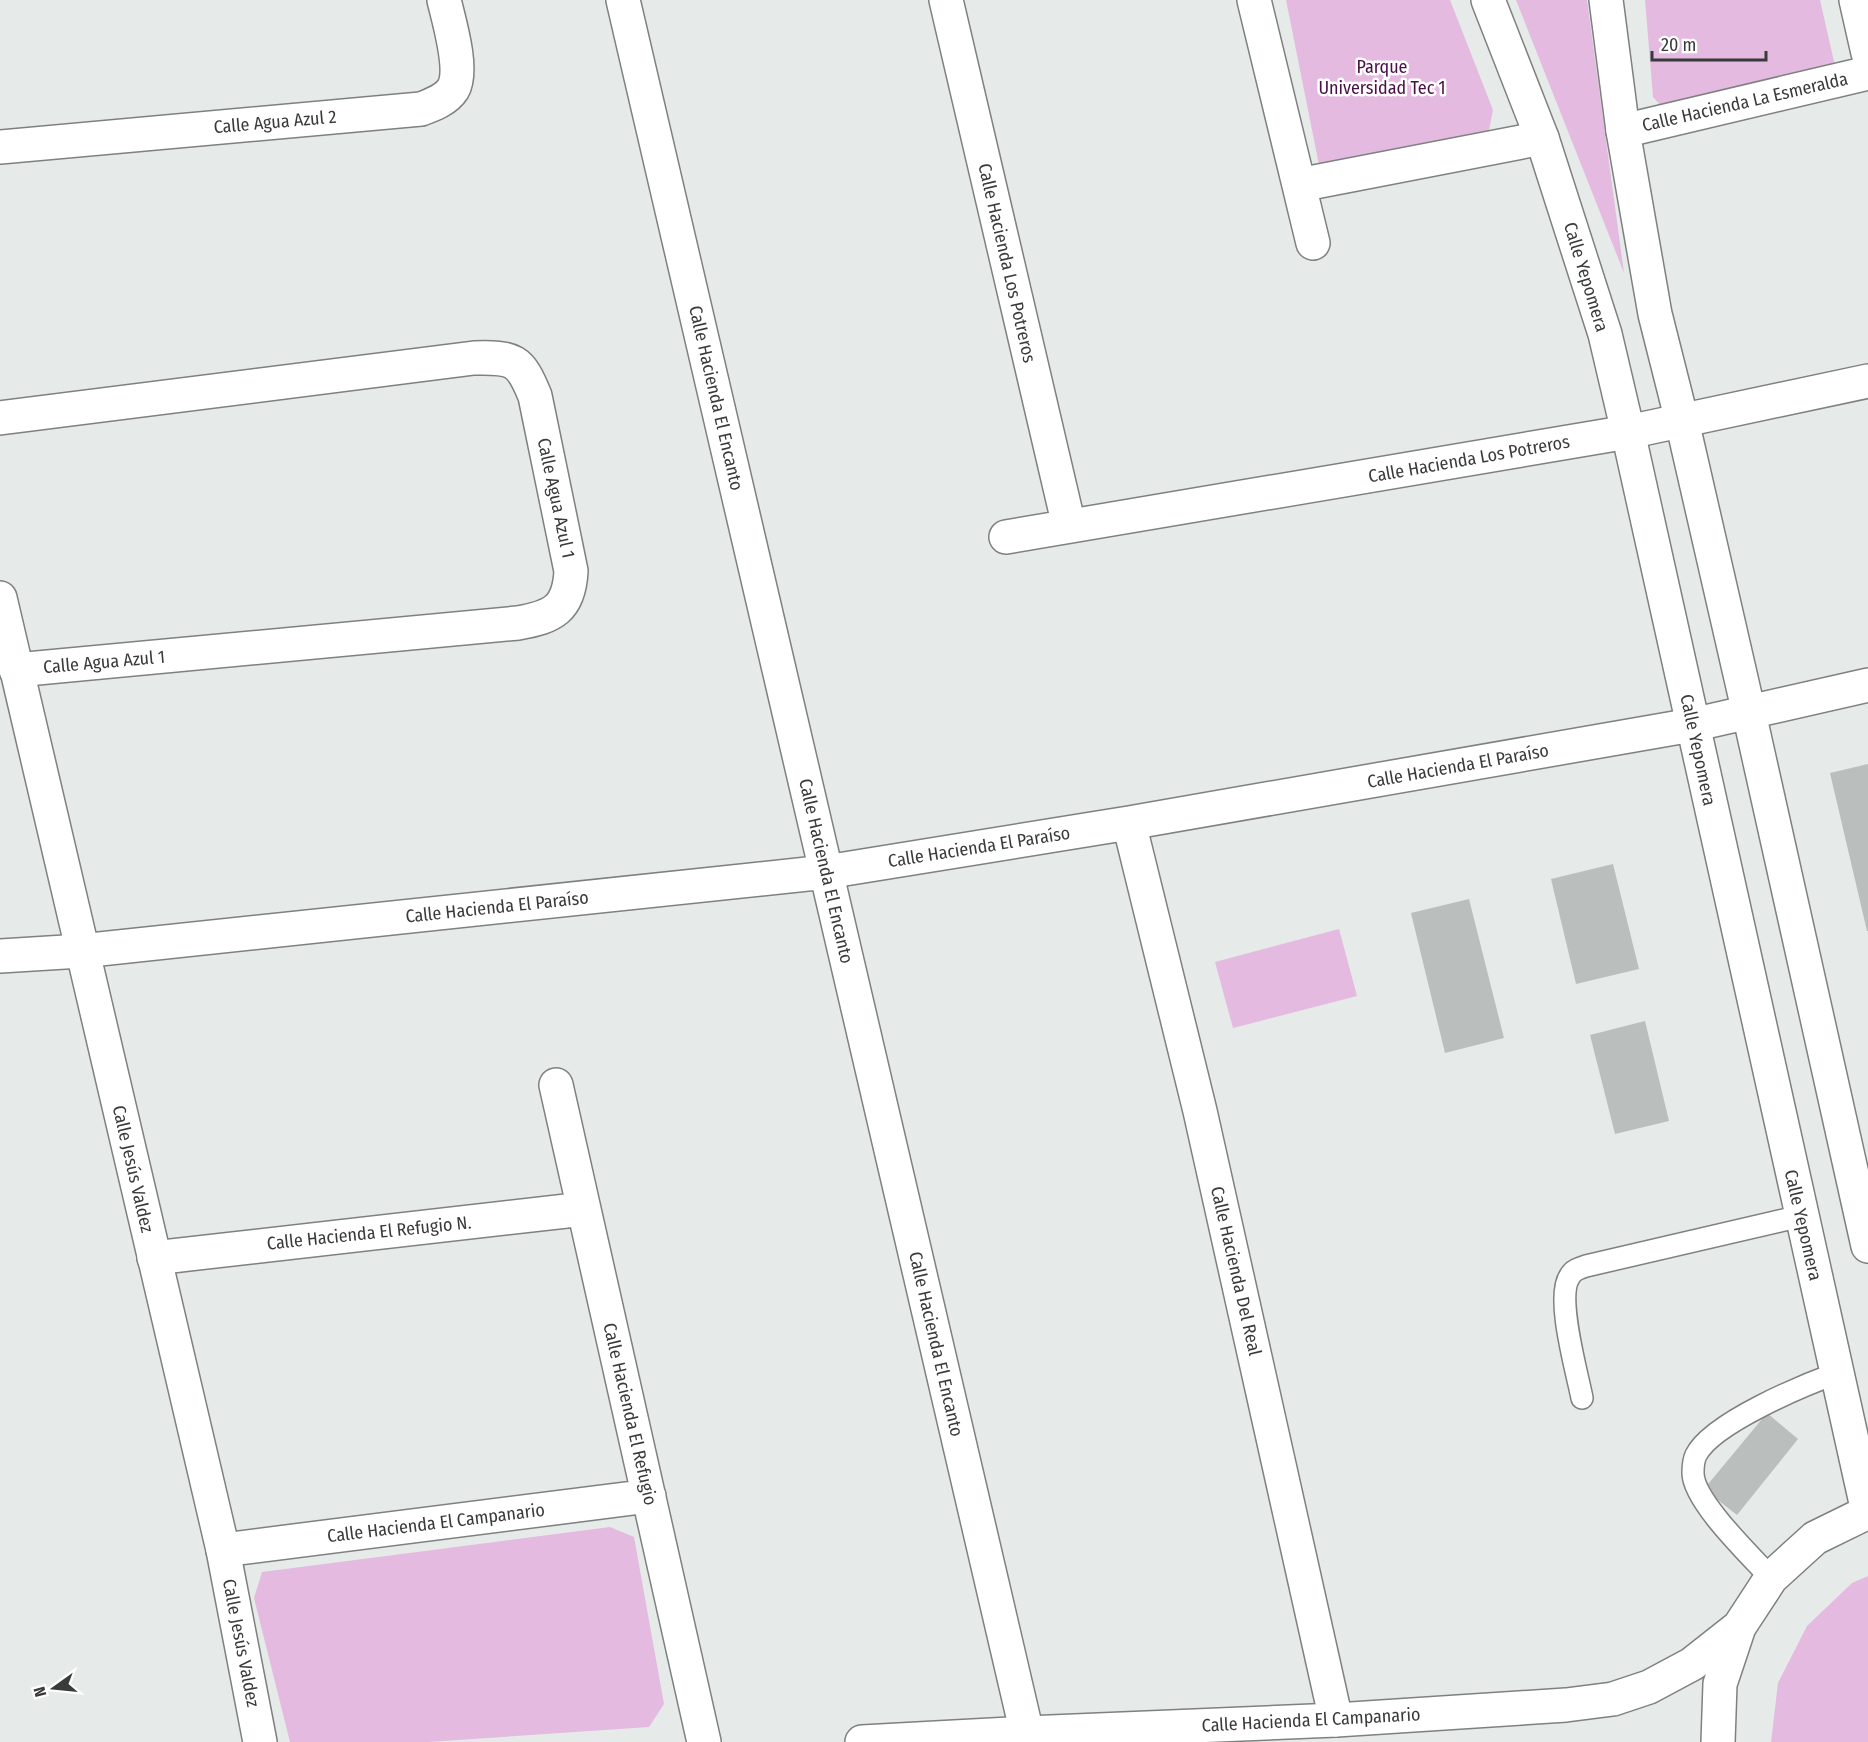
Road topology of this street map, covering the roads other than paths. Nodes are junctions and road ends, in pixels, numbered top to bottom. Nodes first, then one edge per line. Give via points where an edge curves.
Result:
1 (444, 0) edge
2 (623, 0) edge
3 (946, 0) edge
4 (1254, 0) edge
5 (1488, 0) edge
6 (1606, 0) edge
7 (1856, 0) edge
8 (1868, 53) edge
9 (1868, 73) edge
10 (1623, 131) junction
11 (1542, 138) junction
12 (0, 147) edge
13 (1299, 185) junction
14 (1313, 243) dead end
15 (1868, 381) edge
16 (0, 418) edge
17 (1682, 421) junction
18 (1628, 432) junction
19 (1069, 526) junction
20 (1006, 537) dead end
21 (0, 598) edge
22 (16, 670) junction
23 (1868, 685) edge
24 (1749, 713) junction
25 (1692, 725) junction
26 (1129, 823) junction
27 (826, 872) junction
28 (81, 951) junction
29 (0, 956) edge
30 (556, 1085) dead end
31 (1862, 1189) edge
32 (584, 1209) junction
33 (1801, 1216) junction
34 (1868, 1246) edge
35 (154, 1258) junction
36 (1837, 1373) junction
37 (1582, 1398) dead end
38 (649, 1496) junction
39 (1868, 1512) edge
40 (223, 1550) junction
41 (1772, 1578) junction
42 (1739, 1627) junction
43 (1336, 1720) junction
44 (1028, 1737) edge
45 (260, 1742) edge
46 (704, 1742) edge
47 (862, 1742) edge
48 (1718, 1742) edge

1 - 12 street, Calle Agua Azul 2 via 455,50 453,88 440,102 421,109
2 - 27 street, Calle Hacienda El Encanto
3 - 19 street, Calle Hacienda Los Potreros
4 - 13 street
5 - 11 street, Calle Yepomera
6 - 10 street
7 - 8 street
9 - 10 street, Calle Hacienda La Esmeralda
10 - 17 street via 1655,314
11 - 13 street
11 - 18 street, Calle Yepomera via 1605,334
13 - 14 street
15 - 17 street, Calle Hacienda Los Potreros
16 - 22 street, Calle Agua Azul 1 via 474,358 515,362 526,374 536,396 571,571 564,603 539,620
17 - 18 street, Calle Hacienda Los Potreros
17 - 24 street
18 - 19 street, Calle Hacienda Los Potreros
18 - 25 street, Calle Yepomera
19 - 20 street, Calle Hacienda Los Potreros
21 - 22 street, Calle Jesús Valdez
22 - 28 street, Calle Jesús Valdez
23 - 24 street, Calle Hacienda El Paraíso
24 - 25 street, Calle Hacienda El Paraíso
24 - 31 street
25 - 26 street, Calle Hacienda El Paraíso
25 - 33 street, Calle Yepomera
26 - 27 street, Calle Hacienda El Paraíso
26 - 43 street, Calle Hacienda Del Real via 1203,1122
27 - 28 street, Calle Hacienda El Paraíso
27 - 44 street, Calle Hacienda El Encanto
28 - 29 street, Calle Hacienda El Paraíso
28 - 35 street, Calle Jesús Valdez
30 - 32 street, Calle Hacienda El Refugio
31 - 34 street
32 - 35 street, Calle Hacienda El Refugio N.
32 - 38 street, Calle Hacienda El Refugio
33 - 36 street, Calle Yepomera
33 - 37 lane via 1576,1270 1568,1277 1565,1316
35 - 40 street, Calle Jesús Valdez
36 - 39 street, Calle Yepomera
36 - 41 lane via 1761,1406 1712,1437 1696,1455 1692,1474 1699,1493
38 - 40 street, Calle Hacienda El Campanario
38 - 46 street, Calle Hacienda El Refugio
39 - 41 street via 1815,1538
40 - 45 street, Calle Jesús Valdez
41 - 42 street
42 - 43 street, Calle Hacienda El Campanario via 1692,1664 1649,1687 1613,1699 1566,1706
42 - 48 street via 1720,1684
43 - 44 street, Calle Hacienda El Campanario
44 - 47 street, Calle Hacienda El Campanario

